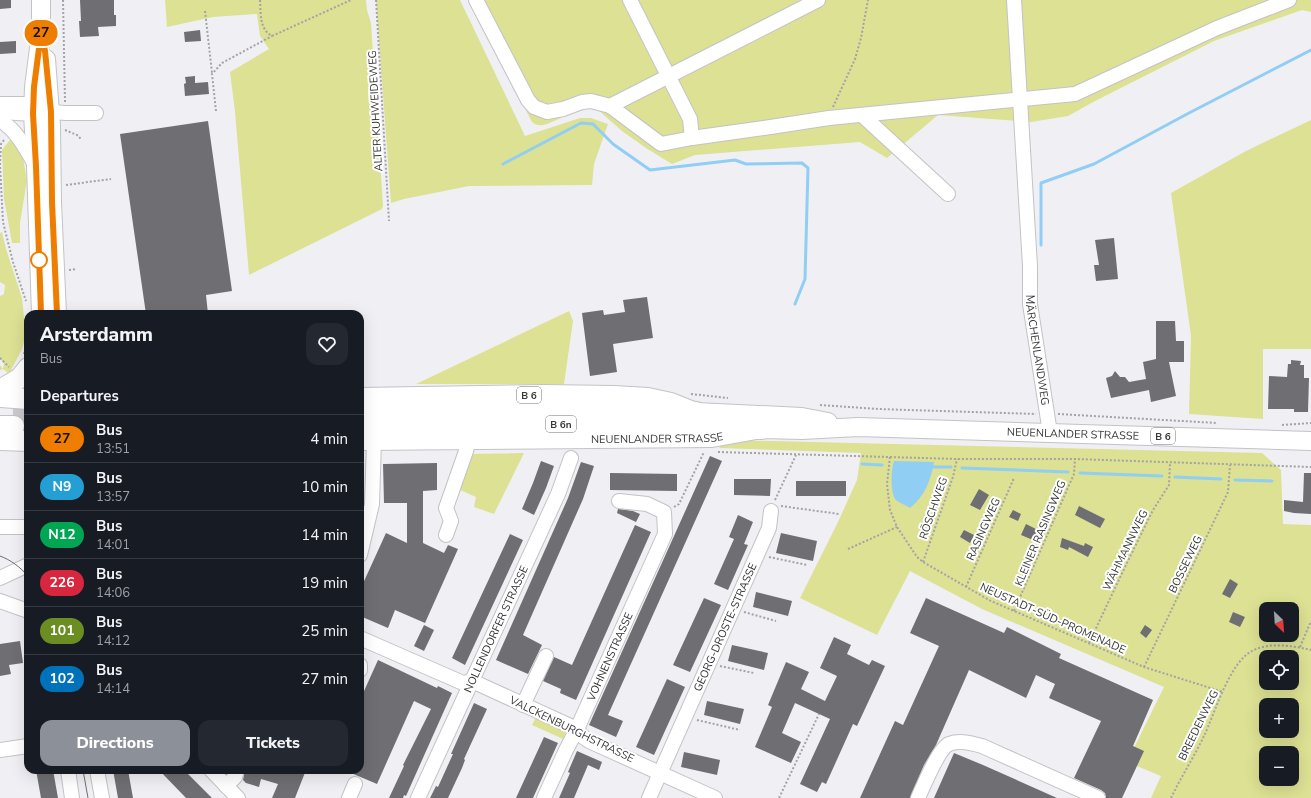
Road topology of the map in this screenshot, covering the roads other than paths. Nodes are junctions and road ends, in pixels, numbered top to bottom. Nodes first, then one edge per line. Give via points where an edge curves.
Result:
1 (41, 0) edge
2 (476, 0) edge
3 (630, 0) edge
4 (641, 0) edge
5 (818, 0) edge
6 (1014, 0) edge
7 (1289, 0) edge
8 (640, 21) junction
9 (41, 33) junction
10 (668, 77) junction
11 (1019, 99) junction
12 (0, 104) edge
13 (610, 106) junction
14 (33, 109) junction
15 (0, 112) edge
16 (51, 112) junction
17 (96, 113) dead end
18 (862, 115) junction
19 (0, 120) edge
20 (692, 138) junction
21 (36, 166) junction
22 (948, 194) dead end
23 (41, 310) edge
24 (57, 310) edge
25 (18, 368) edge
26 (0, 390) edge
27 (364, 397) edge
28 (364, 412) edge
29 (696, 412) junction
30 (858, 427) junction
31 (762, 429) junction
32 (1050, 433) junction
33 (365, 436) edge
34 (0, 440) edge
35 (469, 440) junction
36 (24, 441) tunnel mouth
37 (1311, 441) edge
38 (571, 458) dead end
39 (619, 501) dead end
40 (771, 511) road end
41 (0, 527) edge
42 (24, 527) edge
43 (446, 535) dead end
44 (364, 539) edge
45 (24, 567) edge
46 (0, 578) edge
47 (0, 601) edge
48 (24, 610) edge
49 (364, 640) edge
50 (546, 656) dead end
51 (472, 681) junction
52 (523, 705) junction
53 (577, 729) junction
54 (24, 747) edge
55 (0, 750) edge
56 (661, 772) junction
57 (69, 774) edge
58 (98, 774) edge
59 (214, 774) edge
60 (236, 774) edge
61 (355, 784) dead end
62 (226, 786) junction
63 (713, 797) edge
64 (72, 798) edge
65 (102, 798) edge
66 (238, 798) edge
67 (349, 798) edge
68 (418, 798) edge
69 (544, 798) edge
70 (649, 798) edge
71 (918, 798) edge
72 (1098, 798) edge

1 - 9 main road
2 - 13 street via 534,107 547,112 591,101
3 - 8 street
4 - 8 street
5 - 10 street
6 - 11 street, MÄRCHENLANDWEG
7 - 11 street via 1217,28 1075,94
8 - 10 street
9 - 14 main road
9 - 16 main road
10 - 13 street
10 - 20 street via 690,119
11 - 18 street
11 - 32 street, MÄRCHENLANDWEG via 1030,266 1030,304
12 - 14 street
13 - 20 street via 661,144
14 - 15 street
14 - 16 street
14 - 21 main road
16 - 17 street
16 - 24 main road
18 - 20 street
18 - 22 street
19 - 21 street via 20,138
21 - 23 main road
25 - 26 highway via 20,378
27 - 29 main road, NEUENLANDER STRASSE / B 6 via 614,395 648,397 671,402
28 - 29 highway, NEUENLANDER STRASSE / B 6n via 615,408
29 - 30 main road, NEUENLANDER STRASSE / B 6 via 802,417
30 - 31 main road, NEUENLANDER STRASSE / B 6
30 - 32 main road, NEUENLANDER STRASSE / B 6
31 - 33 highway, NEUENLANDER STRASSE / B 6n via 618,424 512,424
31 - 35 main road, NEUENLANDER STRASSE / B 6 via 712,438
32 - 37 main road, NEUENLANDER STRASSE / B 6
33 - 35 main road, NEUENLANDER STRASSE / B 6
33 - 44 street via 372,504
34 - 36 highway
35 - 43 street via 446,508 451,521
38 - 51 street, NOLLENDORFER STRASSE via 558,494
39 - 53 street, VOHNENSTRASSE via 647,504 664,512 665,534
40 - 56 street, GEORG-DROSTE-STRASSE via 769,528
41 - 42 street
45 - 46 street
47 - 48 street
49 - 51 street, VALCKENBURGHSTRASSE via 463,683
50 - 52 street
51 - 52 street, VALCKENBURGHSTRASSE
51 - 68 street, NOLLENDORFER STRASSE
52 - 53 street, VALCKENBURGHSTRASSE
53 - 56 street, VALCKENBURGHSTRASSE via 589,740
53 - 69 street, VOHNENSTRASSE
54 - 55 street
56 - 63 street, VALCKENBURGHSTRASSE
56 - 70 street, GEORG-DROSTE-STRASSE
57 - 64 street
58 - 65 street
59 - 62 street
60 - 62 street
61 - 67 street
62 - 66 street
71 - 72 street via 942,750 947,744 965,741 982,746

